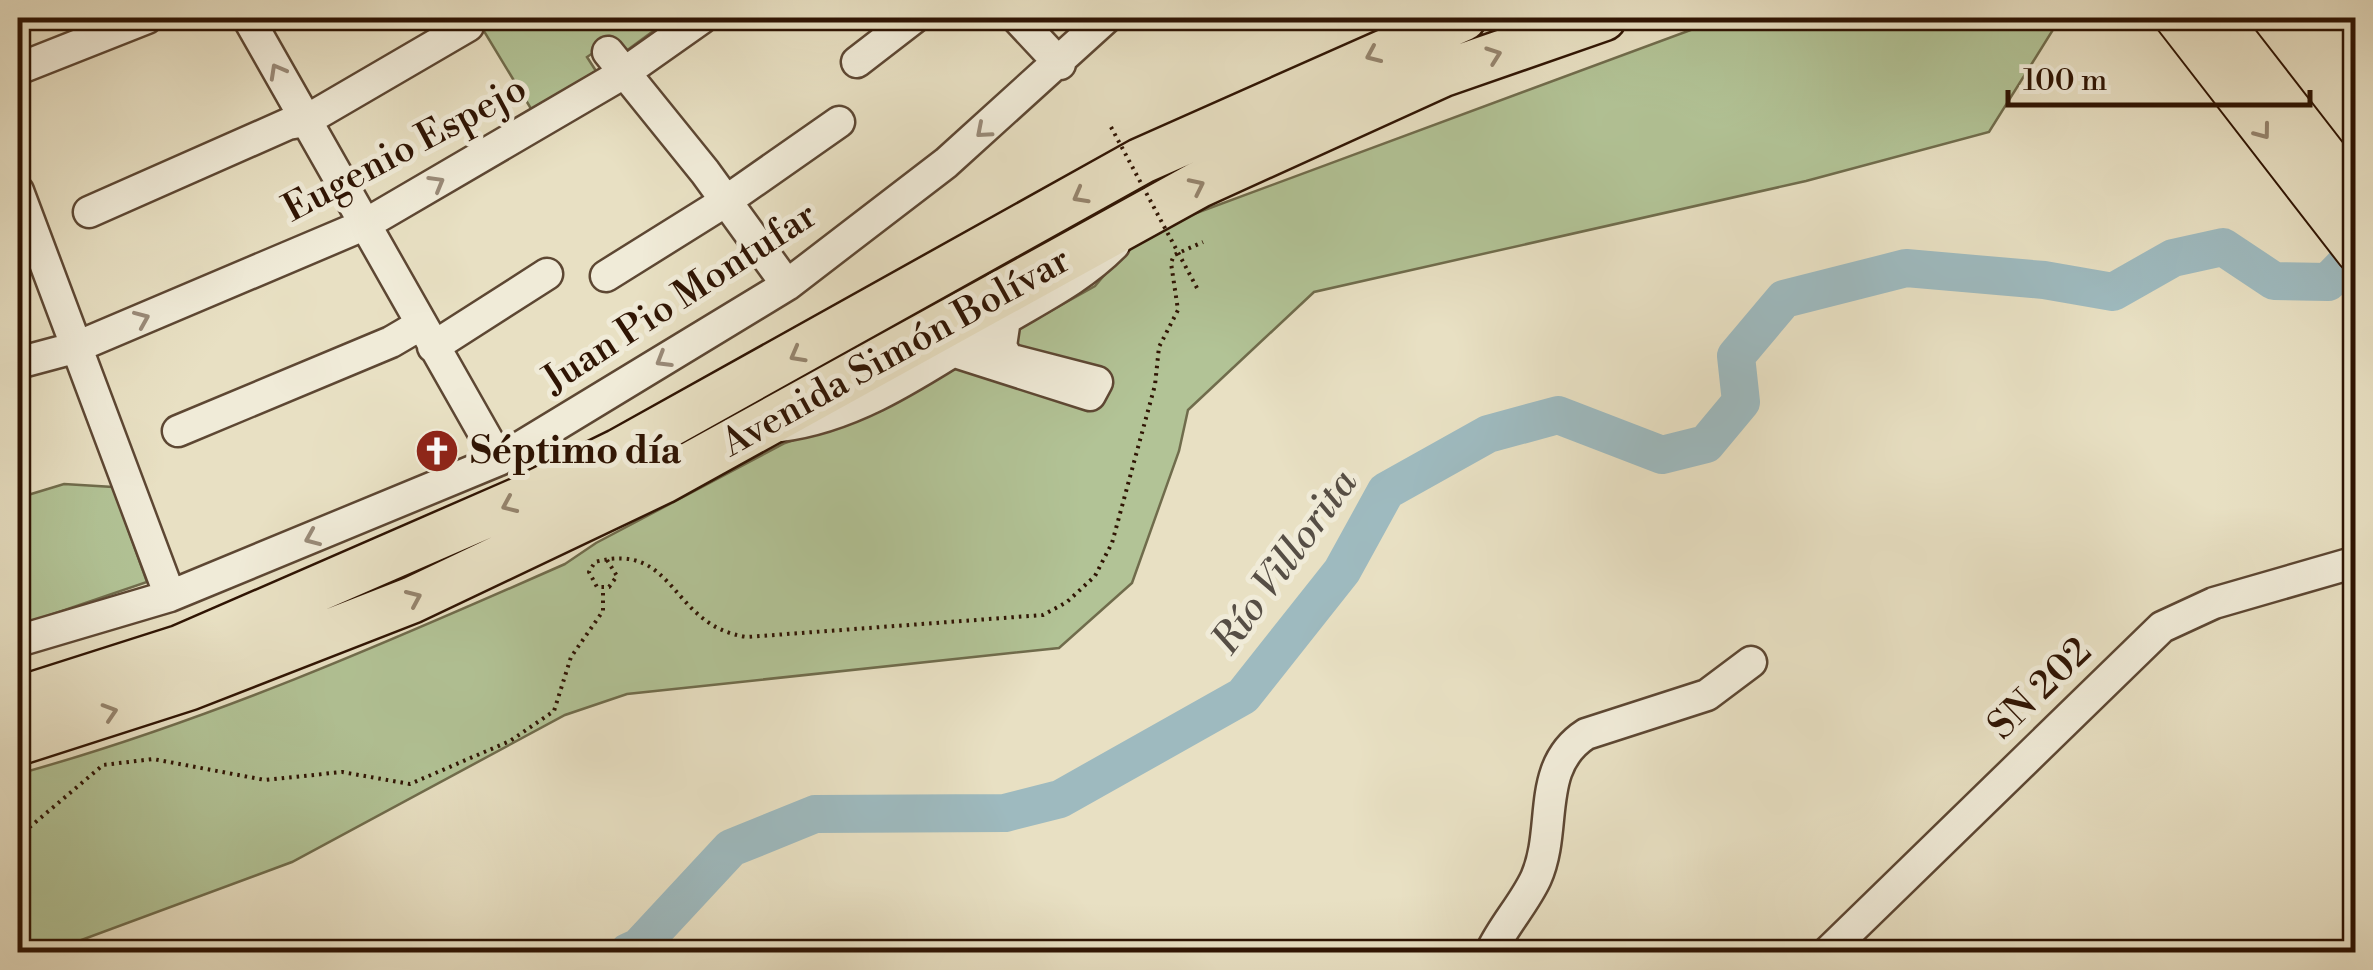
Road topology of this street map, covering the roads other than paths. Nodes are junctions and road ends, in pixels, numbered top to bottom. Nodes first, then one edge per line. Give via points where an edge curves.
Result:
1 (147, 18) edge
2 (248, 18) edge
3 (702, 18) edge
4 (914, 18) edge
5 (1016, 18) edge
6 (1106, 18) edge
7 (1463, 18) edge
8 (1604, 18) edge
9 (2221, 18) edge
10 (2179, 22) edge
11 (468, 26) dead end
12 (857, 62) dead end
13 (616, 63) junction
14 (1060, 64) junction
15 (18, 69) edge
16 (305, 121) junction
17 (838, 122) dead end
18 (18, 191) edge
19 (2356, 192) edge
20 (726, 202) junction
21 (89, 212) dead end
22 (1144, 214) junction
23 (364, 226) junction
24 (2356, 254) edge
25 (547, 274) dead end
26 (606, 276) dead end
27 (787, 285) junction
28 (1005, 319) junction
29 (426, 336) junction
30 (74, 348) junction
31 (952, 351) junction
32 (18, 363) edge
33 (762, 428) junction
34 (178, 431) dead end
35 (499, 460) junction
36 (2356, 562) edge
37 (170, 596) junction
38 (18, 641) edge
39 (1751, 662) dead end
40 (18, 700) edge
41 (18, 742) edge
42 (1490, 952) edge
43 (1828, 952) edge

1 - 15 street
16 -> 2 street
3 - 13 street, Eugenio Espejo
4 - 12 street
5 - 14 street
6 - 14 street, Juan Pio Montufar
7 -> 40 highway, Avenida Simón Bolívar via 1141,161 668,426 523,499 181,648
22 -> 8 highway, Avenida Simón Bolívar via 1442,74
9 - 19 main road
10 -> 24 main road
11 - 16 street
13 - 20 street
23 -> 13 street, Eugenio Espejo
14 -> 27 street, Juan Pio Montufar via 946,164
16 - 21 street
16 - 23 street
17 - 20 street
18 - 30 street
20 - 26 street
20 - 27 street
22 - 28 street via 1085,274
22 - 33 highway, Avenida Simón Bolívar
23 - 29 street
30 -> 23 street, Eugenio Espejo
25 - 29 street
27 -> 35 street, Juan Pio Montufar
28 - 31 street
28 - 31 street via 1001,346 1008,359 1097,382 1090,395
29 - 34 street via 391,342
29 - 35 street
30 - 32 street, Eugenio Espejo
30 - 37 street
31 - 33 street via 836,414
41 -> 33 highway, Avenida Simón Bolívar via 189,686 412,600
35 -> 37 street, Juan Pio Montufar
36 - 43 street, SN 202 via 2214,603 2162,627
37 - 38 street, Juan Pio Montufar
39 - 42 street via 1707,695 1568,745 1553,775 1544,859

